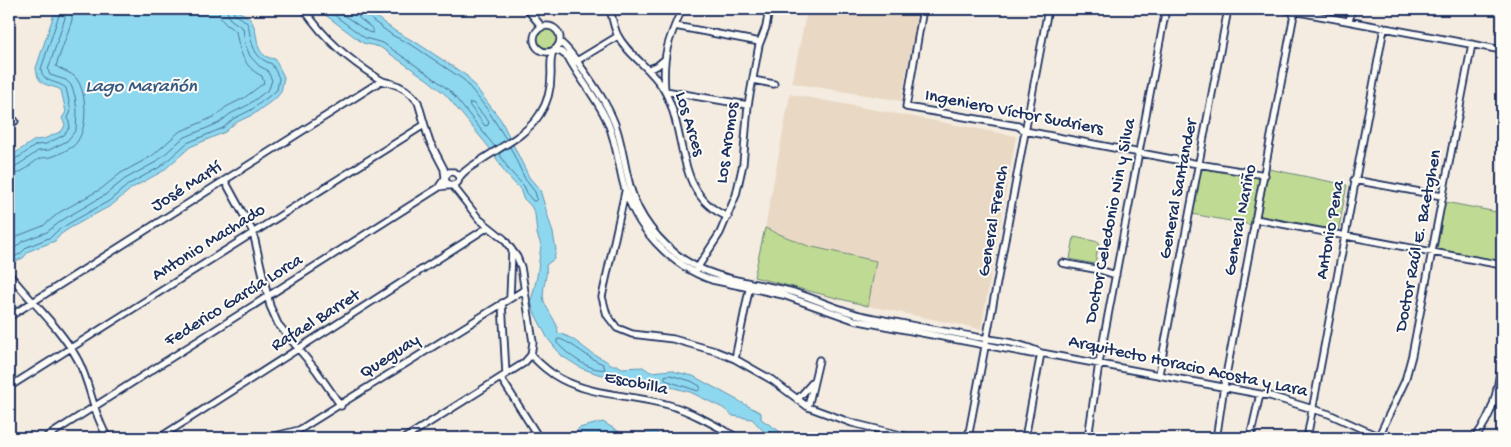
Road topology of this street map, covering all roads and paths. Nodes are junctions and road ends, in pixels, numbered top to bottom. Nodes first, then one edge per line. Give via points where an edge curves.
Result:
1 (304, 9) edge
2 (527, 9) edge
3 (610, 9) edge
4 (682, 9) edge
5 (768, 9) edge
6 (923, 9) edge
7 (1048, 9) edge
8 (1166, 9) edge
9 (1228, 9) edge
10 (1282, 9) edge
11 (1352, 9) edge
12 (1295, 10) edge
13 (1349, 21) junction
14 (675, 26) junction
15 (542, 27) junction
16 (1384, 28) junction
17 (618, 36) junction
18 (560, 42) junction
19 (760, 42) junction
20 (1472, 44) junction
21 (1502, 50) edge
22 (554, 51) junction
23 (544, 52) junction
24 (664, 60) junction
25 (550, 61) junction
26 (574, 63) junction
27 (648, 69) junction
28 (753, 80) junction
29 (381, 81) junction
30 (774, 84) dead end
31 (665, 91) junction
32 (748, 105) junction
33 (424, 125) junction
34 (1026, 131) junction
35 (1139, 153) junction
36 (1198, 164) junction
37 (444, 169) junction
38 (1265, 175) junction
39 (456, 176) junction
40 (445, 178) junction
41 (1354, 180) junction
42 (225, 181) junction
43 (451, 186) junction
44 (438, 188) junction
45 (628, 190) junction
46 (459, 192) junction
47 (1442, 196) junction
48 (728, 217) junction
49 (1256, 219) junction
50 (488, 228) junction
51 (253, 232) junction
52 (1344, 236) junction
53 (512, 249) junction
54 (1431, 252) junction
55 (1062, 263) dead end
56 (1502, 265) edge
57 (696, 270) junction
58 (9, 274) edge
59 (1116, 275) junction
60 (750, 286) junction
61 (524, 290) junction
62 (268, 296) junction
63 (510, 298) junction
64 (33, 301) junction
65 (502, 303) junction
66 (9, 317) edge
67 (986, 342) junction
68 (71, 349) junction
69 (299, 350) junction
70 (1041, 353) junction
71 (531, 354) junction
72 (735, 359) junction
73 (819, 360) dead end
74 (1502, 360) edge
75 (1099, 363) junction
76 (1159, 374) junction
77 (503, 376) junction
78 (813, 383) junction
79 (1224, 386) junction
80 (9, 387) edge
81 (1260, 394) junction
82 (797, 400) junction
83 (94, 406) junction
84 (341, 406) junction
85 (808, 407) junction
86 (1313, 408) junction
87 (299, 430) junction
88 (1307, 437) edge
89 (45, 438) edge
90 (108, 438) edge
91 (159, 438) edge
92 (267, 438) edge
93 (298, 438) edge
94 (405, 438) edge
95 (539, 438) edge
96 (738, 438) edge
97 (909, 438) edge
98 (918, 438) edge
99 (968, 438) edge
100 (1026, 438) edge
101 (1088, 438) edge
102 (1219, 438) edge
103 (1250, 438) edge
104 (1315, 438) edge
105 (1380, 438) edge
106 (1475, 438) edge

1 - 29 street via 331,44
2 - 15 street
3 - 17 street, Los Arces
4 - 14 street
5 - 19 street, Los Aromos
6 - 34 street, Ingeniero Víctor Sudriers via 906,107 1018,126
7 - 34 street, General French
8 - 35 street, Doctor Celedonio Nin y Silva
9 - 36 street, General Santander
10 - 12 street
11 - 13 street
12 - 13 street
12 - 38 street, General Nariño
13 - 16 street
14 - 19 street
14 - 24 street
15 - 18 street via 557,30
15 - 23 street via 534,39 536,46
16 - 20 street
16 - 41 street, Antonio Pena
17 - 26 street
17 - 27 street, Los Arces
18 - 22 street
18 - 26 street, Arquitecto Horacio Acosta y Lara via 570,51
19 - 28 street, Los Aromos
20 - 21 street
20 - 47 street, Doctor Raúl E. Baetghen
22 - 23 street
22 - 25 street
22 - 26 street, Arquitecto Horacio Acosta y Lara via 564,54
23 - 25 street
24 - 27 street
24 - 31 street
25 - 39 street via 547,101 532,126
26 - 45 street, Arquitecto Horacio Acosta y Lara via 606,118
27 - 31 street, Los Arces
28 - 30 street
28 - 32 street, Los Aromos
29 - 33 street via 410,92 418,102
29 - 42 street, José Martí
31 - 32 street
31 - 48 street, Los Arces via 690,181 706,202
32 - 48 street, Los Aromos via 743,164
33 - 37 street
33 - 51 street, Antonio Machado
34 - 35 street, Ingeniero Víctor Sudriers
34 - 67 street, General French
35 - 36 street, Ingeniero Víctor Sudriers
35 - 59 street, Doctor Celedonio Nin y Silva
36 - 38 street, Ingeniero Víctor Sudriers
36 - 76 street, General Santander
37 - 39 street
37 - 40 street
38 - 49 street, General Nariño
39 - 40 street, Federico García Lorca
39 - 43 street via 457,184
39 - 46 street
40 - 43 street
40 - 44 street, Federico García Lorca
41 - 47 street
41 - 52 street, Antonio Pena
42 - 51 street
42 - 64 street, José Martí
43 - 44 street, Federico García Lorca
43 - 46 street
44 - 62 street, Federico García Lorca
45 - 57 street, Arquitecto Horacio Acosta y Lara via 632,208 651,238 671,257
45 - 72 street via 602,297 607,315 617,328 632,334 673,339
46 - 50 street
47 - 54 street, Doctor Raúl E. Baetghen
48 - 57 street, Los Aromos
49 - 52 street
49 - 79 street, General Nariño
50 - 53 street
50 - 69 street, Rafael Barret
51 - 62 street
51 - 68 street, Antonio Machado
52 - 54 street
52 - 86 street, Antonio Pena
53 - 61 street via 524,274
53 - 63 street
54 - 56 street
54 - 105 street, Doctor Raúl E. Baetghen via 1407,377
55 - 59 street
57 - 60 street, Arquitecto Horacio Acosta y Lara via 712,280
58 - 64 street
59 - 75 street, Doctor Celedonio Nin y Silva
60 - 67 street, Arquitecto Horacio Acosta y Lara via 854,320
60 - 72 street
61 - 63 street, Queguay
61 - 71 street via 533,342
62 - 69 street via 278,324
62 - 83 street, Federico García Lorca
63 - 65 street, Queguay
64 - 66 street, José Martí
64 - 68 street
65 - 77 street
65 - 84 street, Queguay
67 - 70 street, Arquitecto Horacio Acosta y Lara via 1031,348
67 - 99 street, General French
68 - 80 street, Antonio Machado
68 - 83 street via 85,376
69 - 84 street
69 - 91 street, Rafael Barret
70 - 75 street, Arquitecto Horacio Acosta y Lara
70 - 100 street
71 - 77 street via 524,364
71 - 96 street, Escobilla via 562,380 584,388 670,406
72 - 82 street via 772,380
73 - 78 street
74 - 106 street via 1492,411
75 - 76 street, Arquitecto Horacio Acosta y Lara
75 - 101 street, Doctor Celedonio Nin y Silva
76 - 79 street, Arquitecto Horacio Acosta y Lara
77 - 94 street
77 - 95 street
78 - 82 street
78 - 85 street
79 - 81 street, Arquitecto Horacio Acosta y Lara
79 - 102 street, General Nariño
81 - 86 street, Arquitecto Horacio Acosta y Lara
81 - 103 street
82 - 85 street
83 - 89 street, Federico García Lorca
83 - 90 street
84 - 87 street, Queguay
85 - 97 street
86 - 88 street, Antonio Pena
86 - 105 street, Arquitecto Horacio Acosta y Lara
87 - 92 street, Queguay
87 - 93 street
88 - 104 street
97 - 98 street

